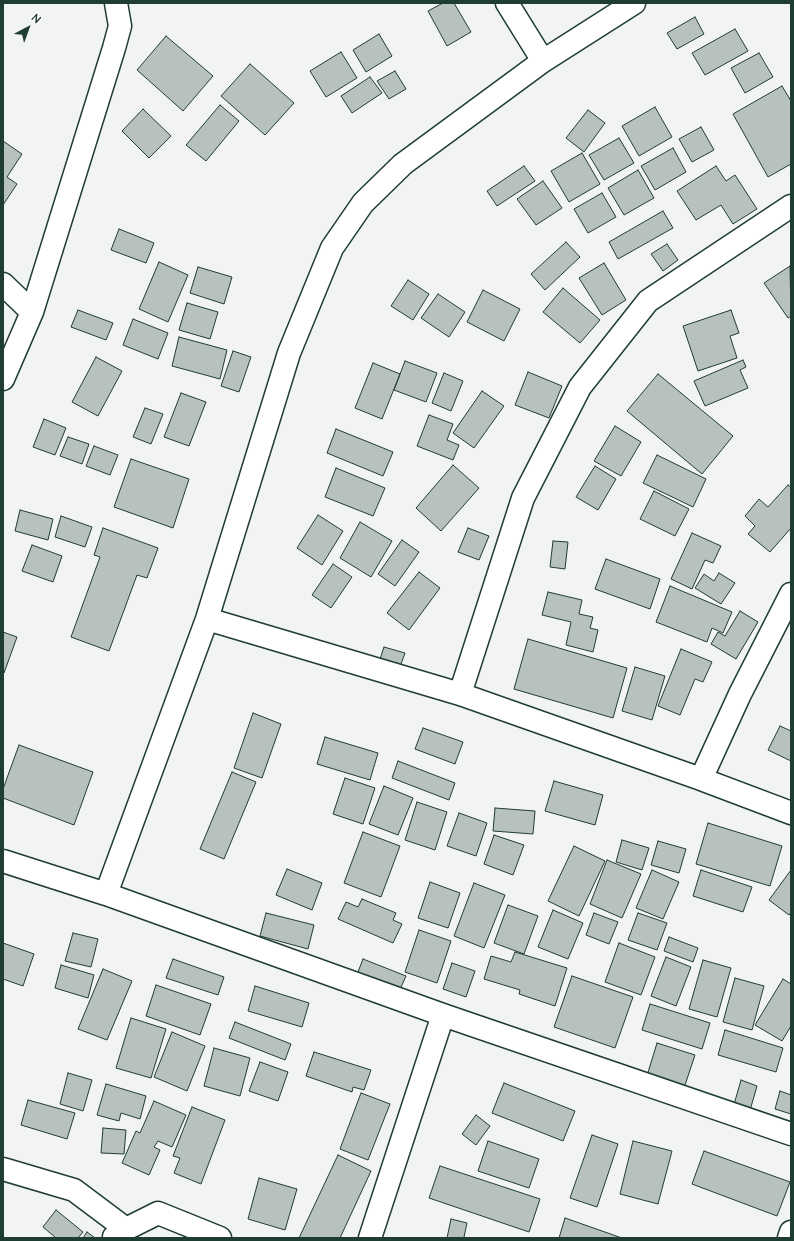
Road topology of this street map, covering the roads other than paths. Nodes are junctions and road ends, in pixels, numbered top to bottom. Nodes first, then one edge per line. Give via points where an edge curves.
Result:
1 (116, 3) edge
2 (507, 3) edge
3 (634, 3) edge
4 (543, 61) junction
5 (791, 206) edge
6 (3, 284) edge
7 (32, 312) junction
8 (3, 379) edge
9 (791, 594) edge
10 (207, 619) junction
11 (460, 694) junction
12 (701, 779) junction
13 (791, 813) edge
14 (3, 861) edge
15 (106, 894) junction
16 (443, 1015) junction
17 (791, 1134) edge
18 (3, 1169) edge
19 (791, 1232) edge
20 (119, 1234) edge
21 (220, 1238) edge
22 (370, 1238) edge
23 (789, 1238) edge

1 - 7 street via 120,26
2 - 4 street
3 - 4 street
4 - 10 street via 403,164 363,203 332,248 289,353
5 - 11 street via 648,301 580,387 523,498
6 - 7 street
7 - 8 street
9 - 12 street via 740,694
10 - 11 street
10 - 15 street
11 - 12 street
12 - 13 street
14 - 15 street
15 - 16 street
16 - 17 street
16 - 22 street
18 - 20 street via 74,1190
19 - 23 street
20 - 21 street via 158,1213

